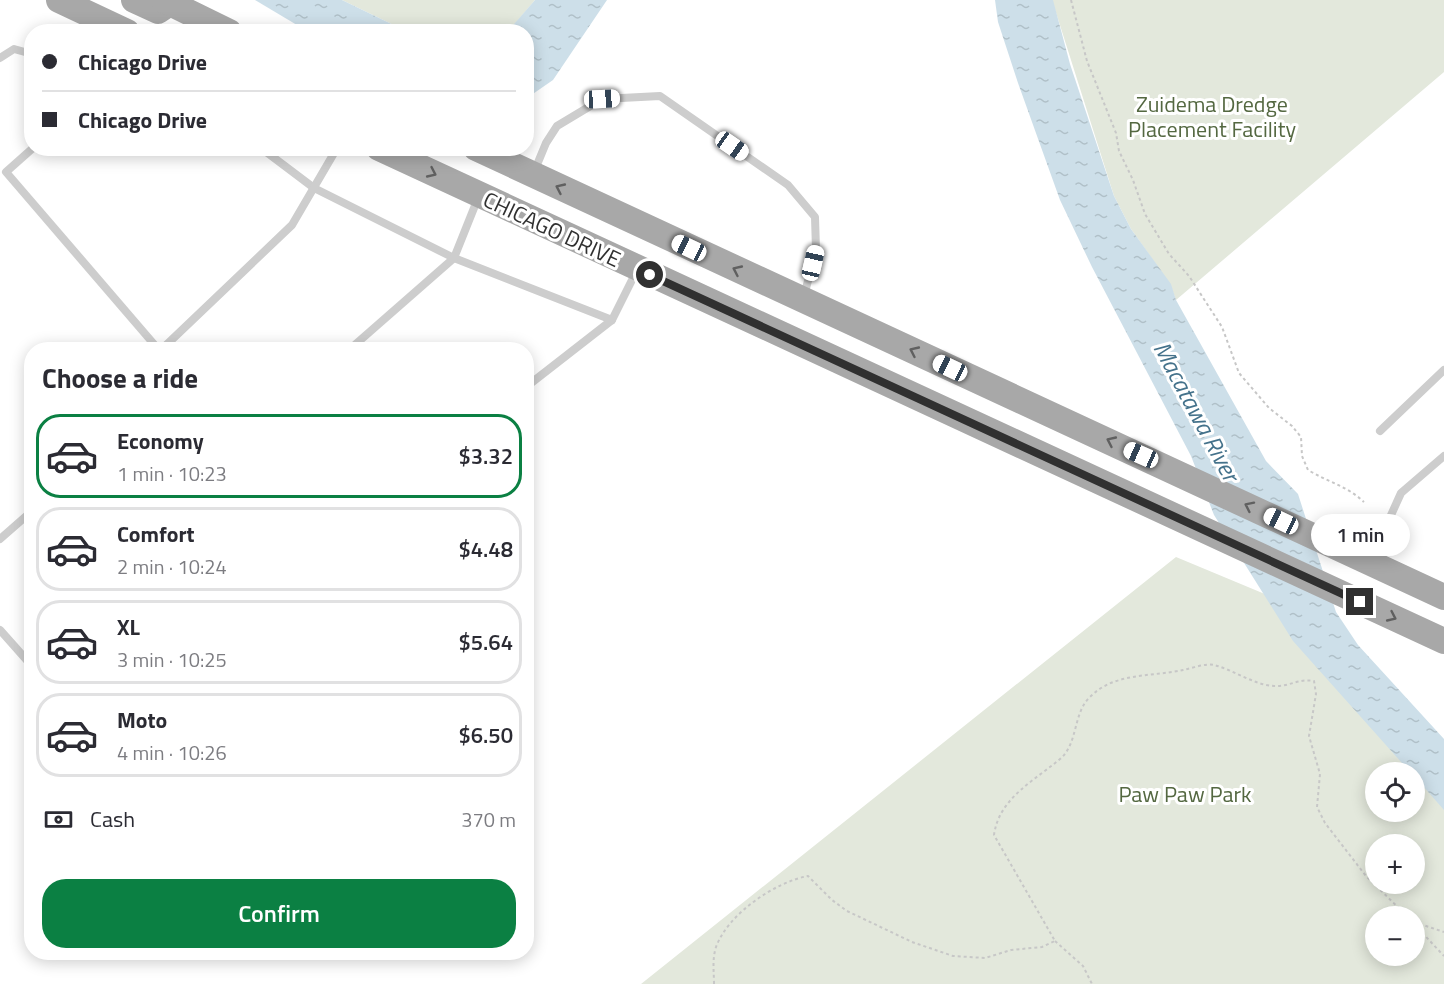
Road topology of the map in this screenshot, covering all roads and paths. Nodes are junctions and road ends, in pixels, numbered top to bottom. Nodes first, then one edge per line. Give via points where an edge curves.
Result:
1 (59, 0) edge
2 (134, 0) edge
3 (1071, 0) edge
4 (167, 2) edge
5 (111, 24) edge
6 (212, 24) edge
7 (24, 52) edge
8 (0, 58) edge
9 (24, 156) edge
10 (272, 156) edge
11 (333, 156) edge
12 (396, 156) edge
13 (493, 156) edge
14 (532, 175) junction
15 (314, 188) junction
16 (479, 195) junction
17 (689, 248) junction
18 (454, 258) junction
19 (638, 269) junction
20 (663, 281) junction
21 (802, 300) junction
22 (612, 320) junction
23 (154, 342) edge
24 (167, 342) edge
25 (359, 342) edge
26 (1444, 370) edge
27 (534, 381) edge
28 (1380, 431) dead end
29 (1444, 456) edge
30 (1364, 502) dead end
31 (24, 518) edge
32 (0, 539) edge
33 (1375, 566) junction
34 (1444, 597) edge
35 (0, 630) edge
36 (1444, 641) edge
37 (24, 657) edge
38 (1397, 906) edge
39 (1425, 926) edge
40 (1444, 932) edge
41 (1425, 935) edge
42 (1055, 941) junction
43 (1444, 957) edge
44 (714, 984) edge
45 (1092, 984) edge

1 - 5 main road
2 - 4 main road via 158,11
3 - 30 path via 1082,45 1116,133 1119,151 1153,229 1222,327 1239,374 1301,437 1308,470 1324,480 1339,483
4 - 6 main road
7 - 8 lane via 14,50
9 - 23 lane via 6,172
10 - 15 lane
11 - 15 lane
12 -> 16 main road, CHICAGO DRIVE
13 - 14 main road, CHICAGO DRIVE
17 -> 14 main road, CHICAGO DRIVE
14 - 21 lane via 557,126 602,99 660,96 788,185 814,217 816,250
15 - 18 lane
15 - 24 lane via 292,225
16 - 18 lane
16 - 19 main road, CHICAGO DRIVE
17 - 20 main road
21 -> 17 main road, CHICAGO DRIVE
18 - 22 lane
18 - 25 lane
19 - 20 main road, CHICAGO DRIVE
19 - 22 lane
20 -> 36 main road, CHICAGO DRIVE
33 -> 21 main road, CHICAGO DRIVE
22 - 27 lane
26 - 28 lane
29 - 33 lane via 1401,494
31 - 32 lane
33 - 34 main road, CHICAGO DRIVE
35 - 37 lane
38 - 42 path via 1366,876 1317,807 1320,774 1309,736 1316,694 1314,681 1303,679 1275,686 1211,664 1126,678 1089,697 1062,758 1002,808 994,835
39 - 40 path
41 - 43 path
42 - 44 path via 985,958 953,956 912,942 847,911 808,876 769,891 734,920 717,946
42 - 45 path via 1083,966

